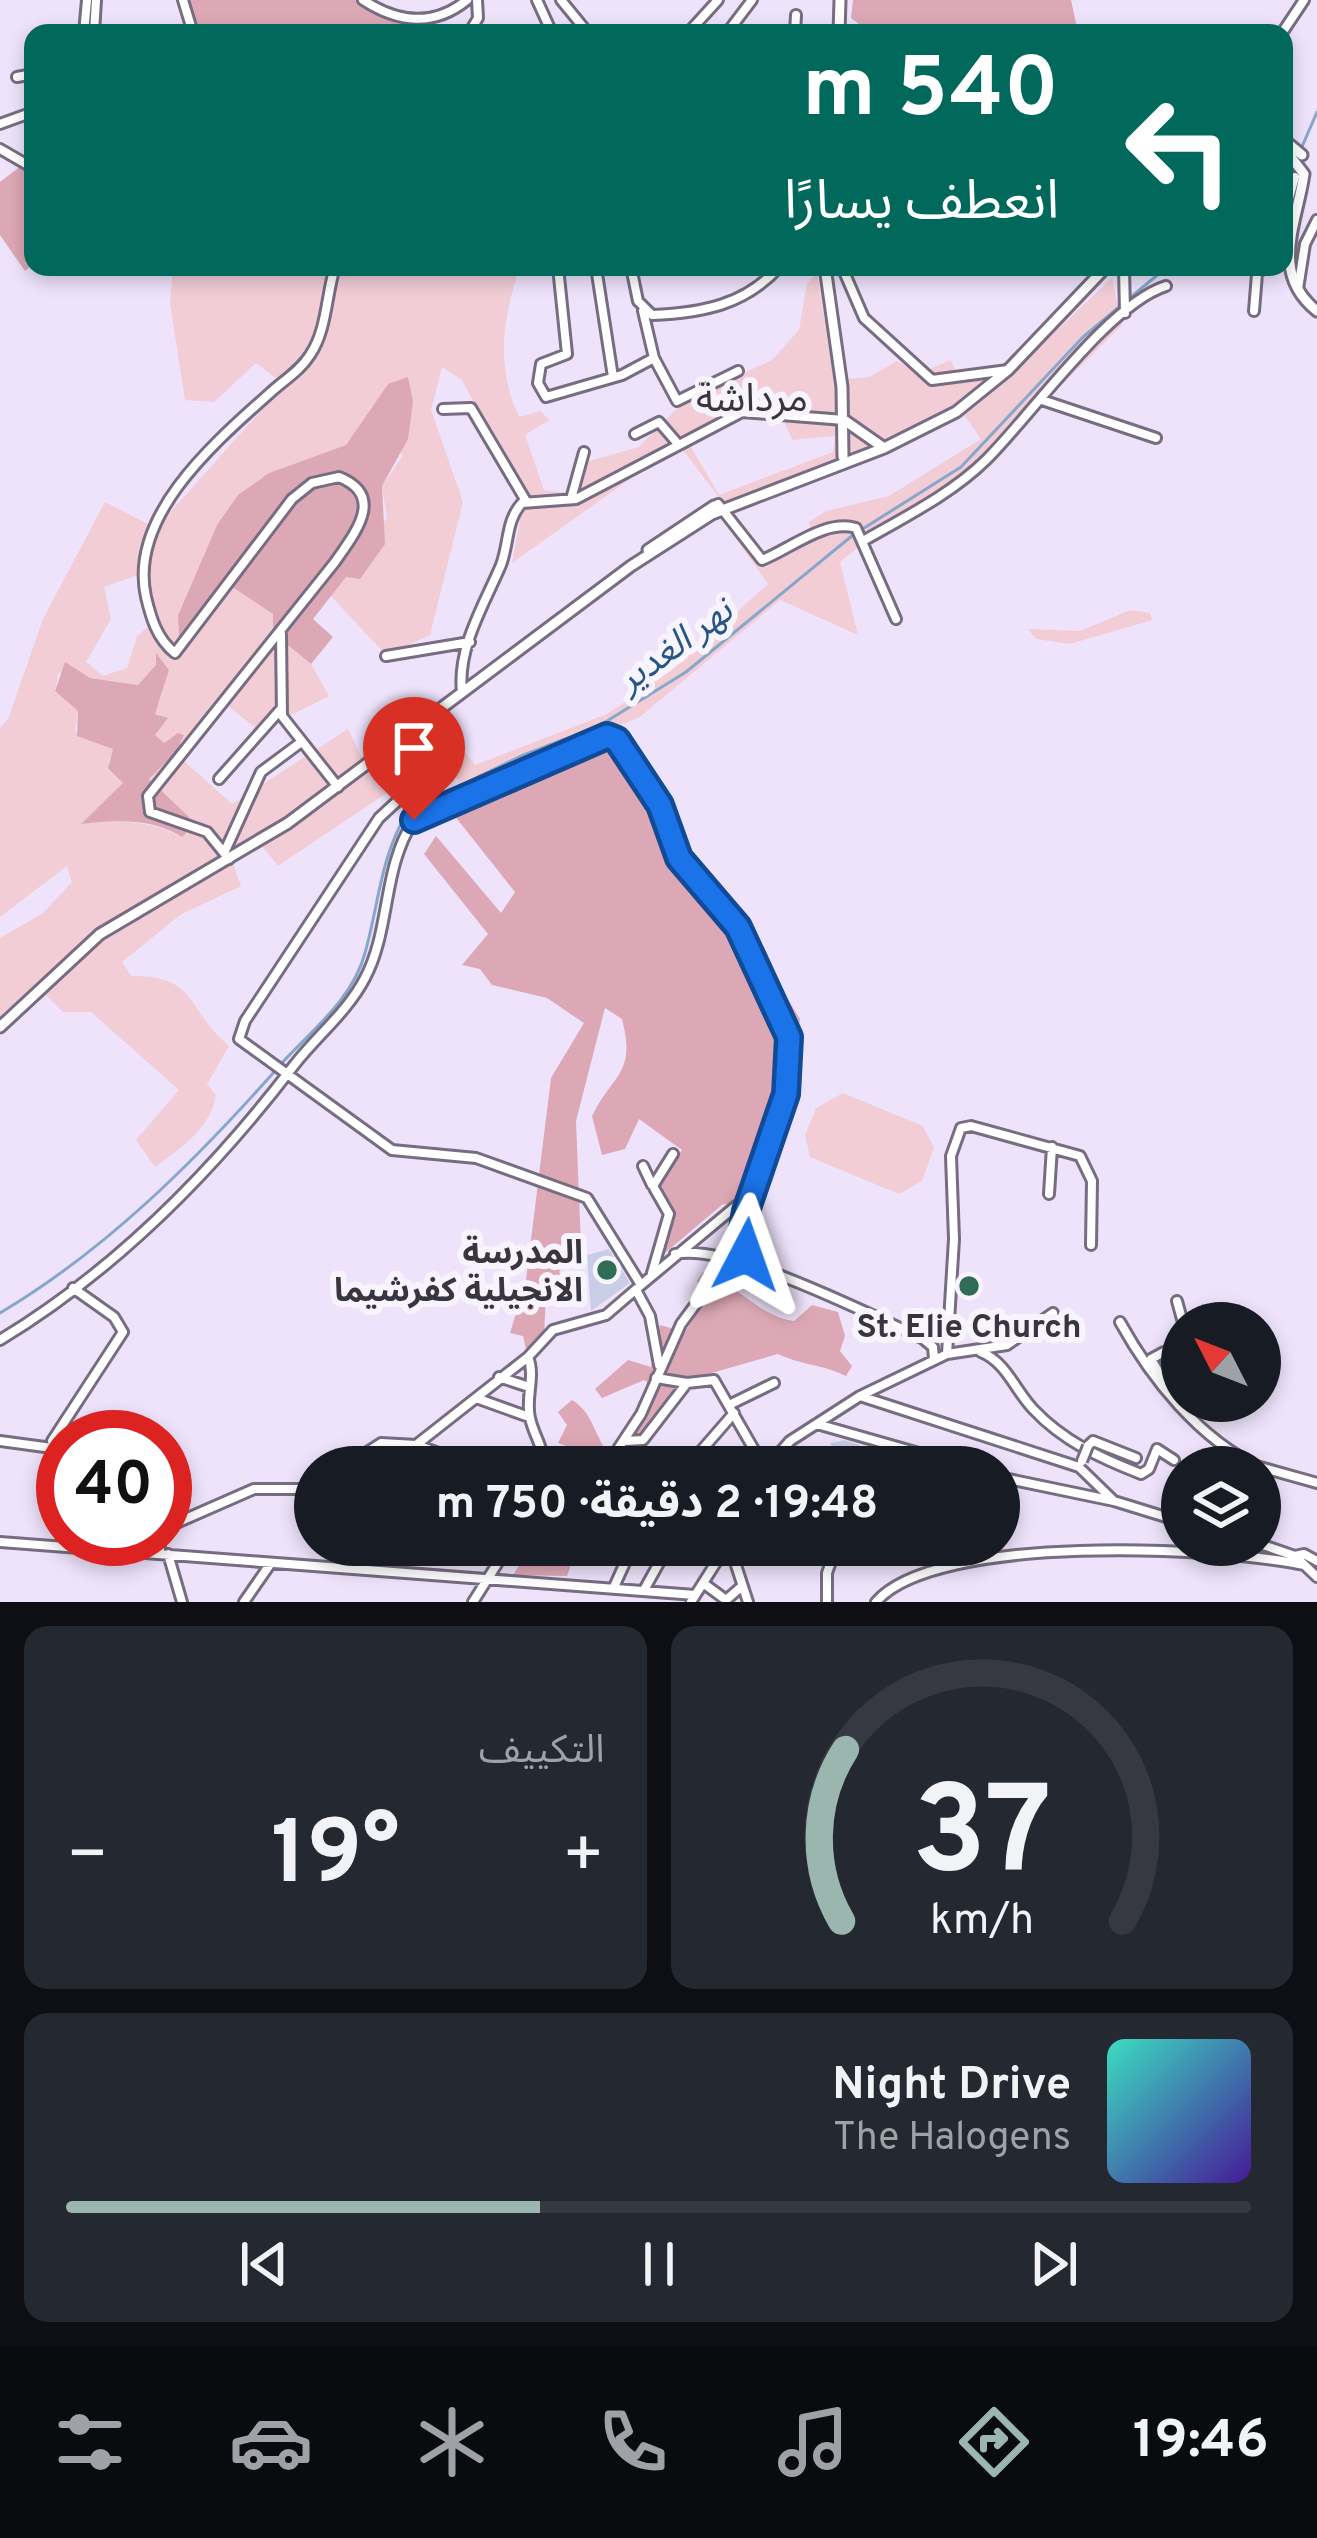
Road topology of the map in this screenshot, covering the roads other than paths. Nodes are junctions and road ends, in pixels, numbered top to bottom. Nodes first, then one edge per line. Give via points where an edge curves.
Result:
1 (363, 0) edge
2 (467, 0) edge
3 (561, 0) edge
4 (718, 0) edge
5 (752, 0) edge
6 (796, 15) dead end
7 (581, 24) edge
8 (696, 24) edge
9 (734, 24) edge
10 (796, 24) edge
11 (24, 75) edge
12 (17, 76) dead end
13 (1293, 151) edge
14 (1294, 177) dead end
15 (1293, 185) edge
16 (1293, 212) edge
17 (1317, 220) edge
18 (1293, 274) edge
19 (332, 276) edge
20 (559, 276) edge
21 (597, 276) edge
22 (634, 276) edge
23 (768, 276) edge
24 (826, 276) edge
25 (846, 276) edge
26 (1096, 276) edge
27 (1124, 276) edge
28 (1257, 276) edge
29 (1166, 286) dead end
30 (1298, 289) junction
31 (1124, 308) junction
32 (1317, 310) edge
33 (644, 311) junction
34 (1254, 311) dead end
35 (654, 358) junction
36 (1008, 370) junction
37 (738, 371) dead end
38 (613, 377) junction
39 (1042, 400) junction
40 (443, 409) dead end
41 (844, 420) junction
42 (635, 434) dead end
43 (1156, 438) dead end
44 (678, 444) junction
45 (882, 445) junction
46 (584, 452) dead end
47 (843, 457) junction
48 (824, 467) junction
49 (570, 500) junction
50 (526, 501) junction
51 (720, 506) junction
52 (863, 539) junction
53 (896, 619) dead end
54 (281, 632) junction
55 (470, 643) junction
56 (386, 656) dead end
57 (462, 692) junction
58 (280, 709) junction
59 (427, 719) junction
60 (414, 728) junction
61 (300, 743) junction
62 (419, 778) junction
63 (219, 779) dead end
64 (338, 787) junction
65 (227, 856) junction
66 (0, 1027) edge
67 (282, 1075) junction
68 (1052, 1147) junction
69 (673, 1154) dead end
70 (643, 1166) dead end
71 (652, 1186) junction
72 (1049, 1194) dead end
73 (746, 1211) junction
74 (695, 1236) junction
75 (1091, 1245) dead end
76 (740, 1246) junction
77 (698, 1251) junction
78 (673, 1254) junction
79 (732, 1260) junction
80 (762, 1269) junction
81 (652, 1274) junction
82 (638, 1287) junction
83 (73, 1288) junction
84 (1053, 1312) dead end
85 (1120, 1322) dead end
86 (0, 1340) edge
87 (980, 1351) junction
88 (947, 1354) junction
89 (1161, 1354) edge
90 (528, 1357) junction
91 (934, 1361) junction
92 (659, 1365) junction
93 (499, 1377) junction
94 (1161, 1377) edge
95 (656, 1378) junction
96 (774, 1383) dead end
97 (1161, 1383) edge
98 (686, 1384) junction
99 (530, 1387) junction
100 (860, 1396) junction
101 (474, 1397) junction
102 (732, 1409) junction
103 (75, 1410) edge
104 (529, 1417) junction
105 (1200, 1422) edge
106 (815, 1424) junction
107 (625, 1441) junction
108 (0, 1442) edge
109 (416, 1445) joint
110 (36, 1446) edge
111 (381, 1446) edge
112 (542, 1446) edge
113 (622, 1446) edge
114 (703, 1446) edge
115 (754, 1446) edge
116 (790, 1446) edge
117 (893, 1446) edge
118 (1224, 1446) edge
119 (1161, 1453) edge
120 (1136, 1458) dead end
121 (1080, 1464) junction
122 (1281, 1473) edge
123 (1098, 1482) junction
124 (1020, 1483) edge
125 (1317, 1483) edge
126 (294, 1489) edge
127 (1089, 1498) junction
128 (1114, 1501) junction
129 (192, 1515) edge
130 (1161, 1516) edge
131 (0, 1542) edge
132 (36, 1544) edge
133 (1281, 1551) edge
134 (192, 1556) edge
135 (1295, 1556) junction
136 (1317, 1561) edge
137 (272, 1562) junction
138 (1304, 1564) junction
139 (166, 1566) edge
140 (497, 1566) edge
141 (624, 1566) edge
142 (657, 1566) edge
143 (716, 1566) edge
144 (736, 1566) edge
145 (830, 1566) edge
146 (1317, 1577) edge
147 (490, 1579) junction
148 (703, 1583) junction
149 (614, 1587) junction
150 (741, 1587) junction
151 (644, 1590) junction
152 (675, 1598) edge
153 (693, 1599) edge
154 (182, 1602) edge
155 (244, 1602) edge
156 (473, 1602) edge
157 (748, 1602) edge
158 (826, 1602) edge
159 (876, 1602) edge

1 - 2 street via 421,21
3 - 7 street
4 - 8 street
5 - 9 street
6 - 10 street
11 - 12 street
13 - 16 main road via 1309,184
14 - 15 street
17 - 30 street
18 - 30 main road
19 - 54 street via 310,356 197,466 144,553 147,600 159,636 175,653 292,499 322,478 352,482 365,501 360,524
20 - 38 street via 567,354 541,364 539,390 553,398
21 - 38 street
22 - 33 street
23 - 33 street via 728,304
24 - 41 main road
25 - 36 street via 864,319 932,380
26 - 36 main road
27 - 31 street
28 - 34 street
29 - 31 street
30 - 32 main road
31 - 39 street
33 - 35 street
35 - 37 street via 677,401
35 - 38 street
36 - 45 main road via 942,421
39 - 43 street
39 - 52 street via 968,476
40 - 50 street via 471,408
41 - 44 street via 742,412
41 - 45 main road
41 - 47 main road
42 - 44 street via 659,422
44 - 49 street
45 - 47 main road
45 - 48 main road
46 - 49 street
47 - 48 main road
48 - 51 main road
49 - 50 street
50 - 55 street via 512,516
51 - 52 street via 762,560 846,525
51 - 57 main road
52 - 53 street
54 - 58 street
54 - 65 street via 146,802 155,815 207,832
55 - 56 street
55 - 57 street
57 - 59 main road
58 - 61 street
58 - 63 street
59 - 60 main road
59 - 62 street via 447,751
60 - 62 street via 434,753
60 - 64 main road
61 - 64 street
61 - 65 street via 261,772
62 - 67 street via 379,818 242,1027 242,1043
64 - 65 main road
65 - 66 main road via 100,934
67 - 73 street via 368,974 392,871 414,820 611,736 653,792 679,858 738,927 789,1037 786,1094
67 - 82 street via 392,1150 476,1158 587,1198
67 - 83 street via 209,1170
68 - 72 street
68 - 75 street via 1086,1163
68 - 88 street via 971,1126 958,1134
69 - 71 street
70 - 71 street
71 - 81 street via 669,1214
73 - 74 street via 730,1208
73 - 76 street
74 - 77 street
74 - 78 street
76 - 79 street
76 - 80 street
77 - 78 street
77 - 79 street
78 - 81 street
79 - 80 street
79 - 92 street via 687,1314
80 - 91 street via 922,1338
81 - 82 street
82 - 90 street via 596,1320 553,1330
82 - 92 street
83 - 86 street
83 - 103 street via 123,1332
84 - 87 street via 1007,1345
85 - 97 street
87 - 88 street
87 - 119 street via 1081,1449 1137,1473
88 - 91 street
89 - 94 street via 1151,1359
90 - 93 street
90 - 99 street
91 - 100 street
92 - 95 street
93 - 99 street
93 - 101 street
95 - 98 street
95 - 107 street
96 - 102 street
98 - 102 street via 714,1380
98 - 107 street via 643,1439
99 - 104 street
100 - 106 street
100 - 121 street
101 - 104 street
101 - 109 street
102 - 114 street
102 - 115 street
104 - 112 street
105 - 118 street
106 - 116 street
106 - 117 street
107 - 113 street
108 - 110 street
109 - 111 street
120 - 121 street, bridge via 1093,1442
121 - 123 street
122 - 125 street
123 - 127 street
123 - 128 street
124 - 127 street
126 - 129 street via 244,1491
127 - 128 street
128 - 130 street
131 - 132 street
133 - 135 street
134 - 137 street
135 - 136 street
135 - 138 street
137 - 147 street
137 - 155 street
138 - 146 street
138 - 159 street via 1173,1549 1001,1558 902,1579
139 - 154 street
140 - 147 street
141 - 149 street
142 - 151 street
143 - 148 street
144 - 150 street
145 - 158 street
147 - 149 street
147 - 156 street
148 - 150 street via 728,1600
148 - 153 street
149 - 151 street
150 - 157 street
151 - 152 street
152 - 153 street

